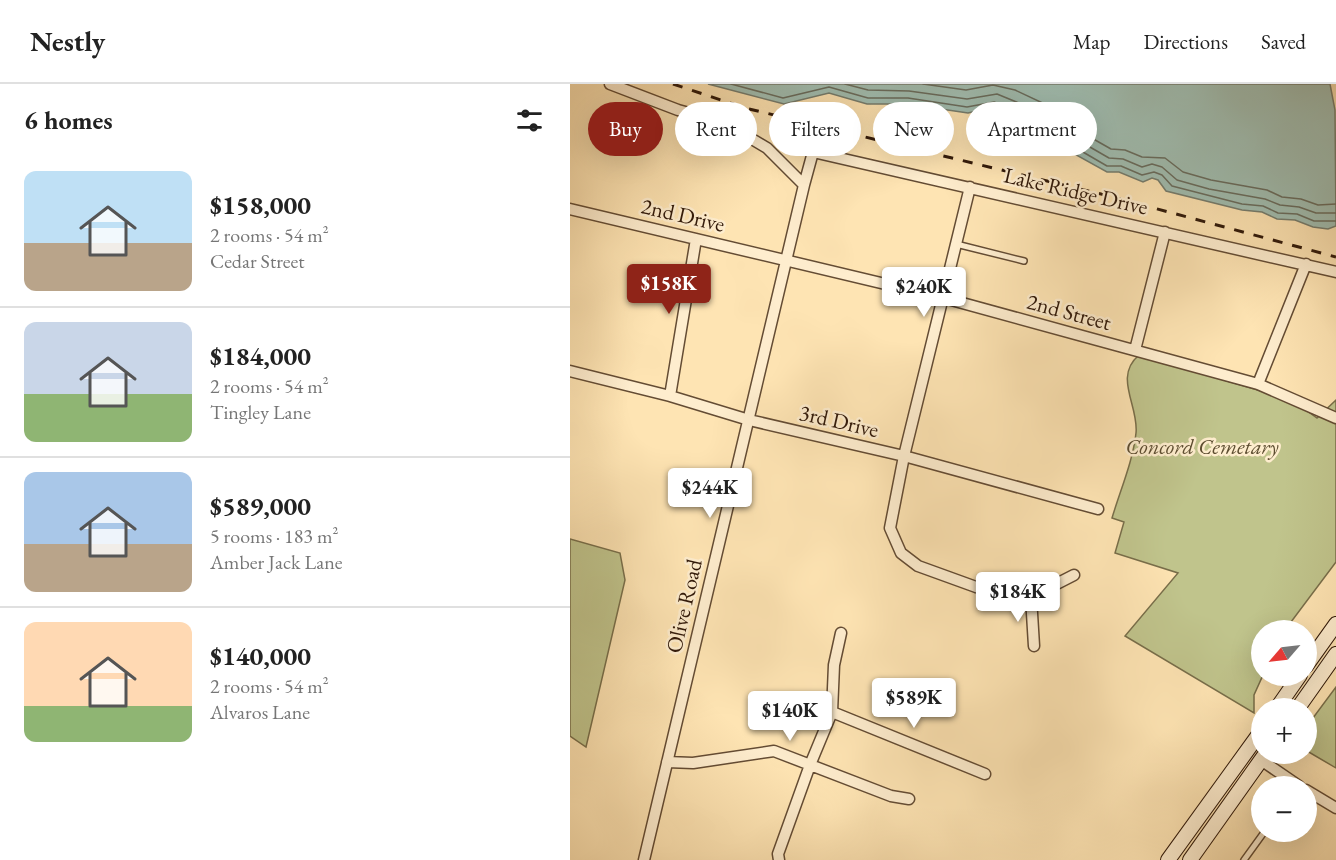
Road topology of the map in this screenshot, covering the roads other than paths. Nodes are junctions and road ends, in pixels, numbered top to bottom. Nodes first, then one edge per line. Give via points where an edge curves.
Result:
1 (610, 84) edge
2 (804, 185) junction
3 (970, 187) junction
4 (570, 208) edge
5 (1165, 232) junction
6 (696, 239) junction
7 (956, 244) junction
8 (787, 260) junction
9 (1024, 261) dead end
10 (1306, 264) junction
11 (1336, 273) edge
12 (944, 298) junction
13 (1135, 350) junction
14 (570, 371) edge
15 (1258, 384) junction
16 (670, 396) junction
17 (1336, 418) edge
18 (749, 420) junction
19 (904, 456) junction
20 (1098, 509) dead end
21 (1074, 575) dead end
22 (1031, 597) junction
23 (1336, 624) edge
24 (841, 633) dead end
25 (1034, 646) dead end
26 (1317, 651) edge
27 (1336, 654) edge
28 (1305, 698) edge
29 (832, 712) junction
30 (1251, 745) edge
31 (1247, 750) junction
32 (1251, 752) edge
33 (667, 762) junction
34 (1258, 764) edge
35 (1272, 764) edge
36 (810, 765) junction
37 (985, 774) dead end
38 (1287, 776) edge
39 (1317, 797) edge
40 (909, 799) dead end
41 (1336, 808) edge
42 (1257, 842) edge
43 (644, 860) edge
44 (779, 860) edge
45 (1168, 860) edge
46 (1190, 860) edge
47 (1244, 860) edge

1 - 2 street via 725,123 766,148
2 - 3 street, Lake Ridge Drive via 813,152
2 - 8 street, Olive Road
3 - 5 street, Lake Ridge Drive
3 - 7 street
4 - 6 street, 2nd Drive
5 - 10 street, Lake Ridge Drive
5 - 13 street
6 - 8 street, 2nd Drive
6 - 16 street
7 - 9 lane
7 - 12 street
8 - 12 street, 2nd Street
8 - 18 street, Olive Road
10 - 11 street, Lake Ridge Drive
10 - 15 street
12 - 13 street, 2nd Street
12 - 19 street
13 - 15 street, 2nd Street
14 - 16 street, 3rd Drive
15 - 17 street, 2nd Street
16 - 18 street, 3rd Drive
18 - 19 street, 3rd Drive
18 - 33 street, Olive Road
19 - 20 street, 3rd Drive
19 - 22 street via 890,528 902,552 918,566 976,587
21 - 22 street
22 - 25 street
23 - 26 main road
24 - 29 street via 834,665
27 - 28 main road
29 - 36 street
29 - 37 street
30 - 31 main road
31 - 32 main road
31 - 45 main road
33 - 36 street via 693,763 774,751
33 - 43 street, Olive Road
34 - 46 main road
35 - 38 street
36 - 40 street via 891,796
36 - 44 street
39 - 41 street
42 - 47 lane

